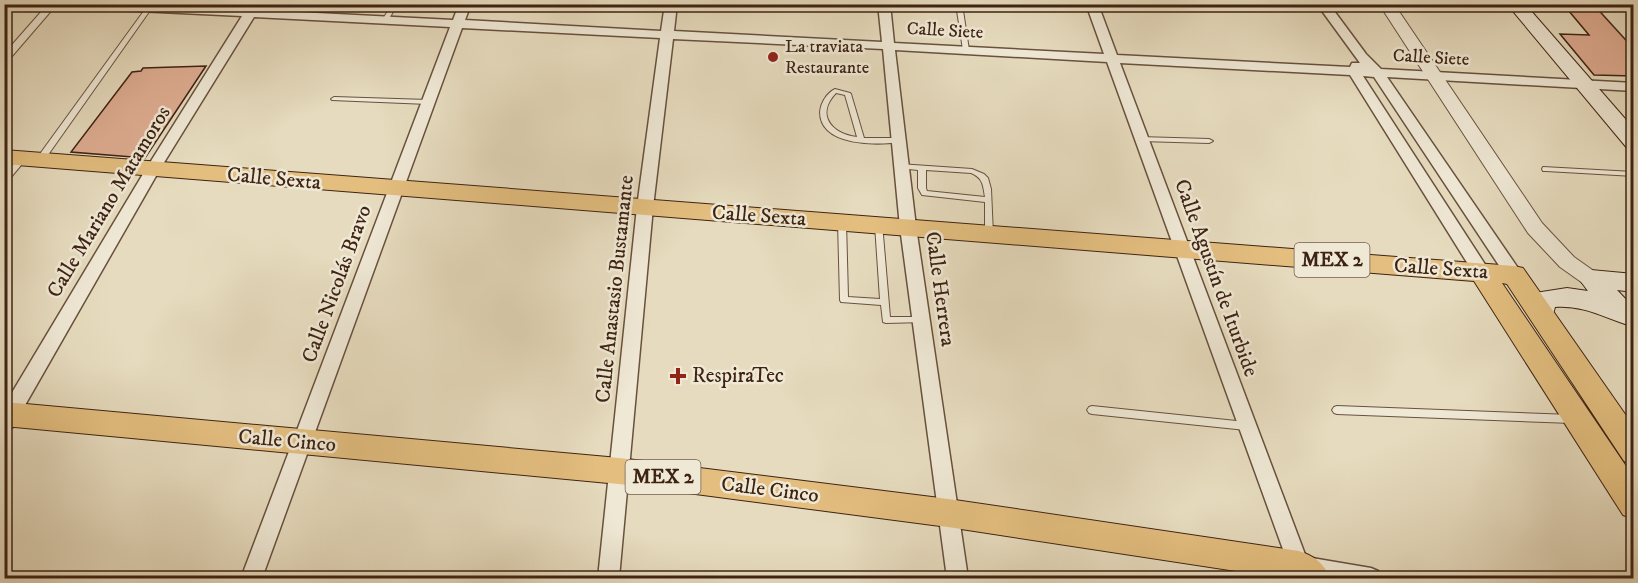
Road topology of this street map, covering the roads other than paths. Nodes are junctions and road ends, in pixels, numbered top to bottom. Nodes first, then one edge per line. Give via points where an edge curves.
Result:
1 (53, 4) edge
2 (75, 4) edge
3 (395, 4) edge
4 (465, 4) edge
5 (671, 4) edge
6 (959, 4) edge
7 (1092, 4) edge
8 (1323, 4) edge
9 (1386, 4) edge
10 (1515, 4) edge
11 (884, 5) edge
12 (825, 6) edge
13 (207, 8) edge
14 (148, 9) junction
15 (252, 9) edge
16 (386, 19) junction
17 (458, 23) junction
18 (667, 34) junction
19 (889, 46) junction
20 (966, 50) junction
21 (1361, 57) junction
22 (1111, 59) junction
23 (4, 60) edge
24 (1354, 72) junction
25 (1378, 73) junction
26 (1432, 77) junction
27 (1585, 84) junction
28 (1634, 87) edge
29 (334, 99) dead end
30 (428, 102) junction
31 (861, 139) junction
32 (1141, 139) junction
33 (899, 140) junction
34 (1209, 141) dead end
35 (1424, 142) junction
36 (1399, 143) junction
37 (1634, 143) edge
38 (22, 158) edge
39 (902, 166) junction
40 (922, 168) junction
41 (153, 169) junction
42 (1546, 169) dead end
43 (1634, 174) edge
44 (4, 180) edge
45 (396, 189) junction
46 (988, 200) junction
47 (645, 207) junction
48 (842, 222) junction
49 (879, 224) junction
50 (908, 227) junction
51 (989, 235) junction
52 (1181, 248) junction
53 (1482, 273) junction
54 (1514, 274) junction
55 (1591, 279) junction
56 (1625, 282) edge
57 (885, 302) junction
58 (1632, 313) edge
59 (1542, 315) junction
60 (922, 321) junction
61 (1092, 410) dead end
62 (1337, 410) dead end
63 (6, 417) edge
64 (1578, 420) junction
65 (1613, 423) junction
66 (1246, 426) junction
67 (303, 442) junction
68 (1634, 452) edge
69 (619, 471) junction
70 (1634, 505) edge
71 (948, 513) junction
72 (1293, 572) edge
73 (250, 579) edge
74 (608, 579) edge
75 (957, 579) edge
76 (1371, 579) edge

1 - 23 street
2 - 14 street, Calle Siete
3 - 16 lane
4 - 17 street, Calle Nicolás Bravo
5 - 18 street, Calle Anastasio Bustamante
6 - 20 lane
7 - 22 street, Calle Agustín de Iturbide
8 - 21 street
9 - 26 street
10 - 27 main road
11 - 12 lane
11 - 19 street, Calle Herrera
13 - 14 street, Calle Siete
13 - 15 street, Calle Siete
14 - 38 lane
15 - 16 street, Calle Siete
15 - 41 street, Calle Mariano Matamoros
16 - 17 street, Calle Siete
17 - 18 street, Calle Siete
17 - 30 street, Calle Nicolás Bravo
18 - 19 street, Calle Siete
18 - 47 street, Calle Anastasio Bustamante
19 - 20 street, Calle Siete
19 - 33 street, Calle Herrera
20 - 22 street, Calle Siete
21 - 24 street
21 - 25 street
22 - 24 street, Calle Siete
22 - 32 street, Calle Agustín de Iturbide
24 - 25 street, Calle Siete
24 - 36 street
25 - 26 street, Calle Siete
25 - 35 street
26 - 27 street, Calle Siete
26 - 55 street via 1535,228 1567,262
27 - 28 street, Calle Siete
27 - 37 main road
29 - 30 lane
30 - 45 street, Calle Nicolás Bravo
31 - 31 lane via 838,136 827,128 824,106 835,91 848,94
31 - 33 lane
32 - 34 lane
32 - 52 street, Calle Agustín de Iturbide
33 - 39 street, Calle Herrera
35 - 36 street
35 - 54 street
36 - 53 street
38 - 41 main road, Calle Sexta / MEX 2
38 - 44 lane
39 - 40 lane
39 - 50 street, Calle Herrera
40 - 46 lane via 981,174 986,179
40 - 46 lane via 925,193
41 - 45 main road, Calle Sexta / MEX 2
41 - 63 street, Calle Mariano Matamoros
42 - 43 lane
45 - 47 main road, Calle Sexta / MEX 2
45 - 67 street, Calle Nicolás Bravo
46 - 51 lane
47 - 48 main road, Calle Sexta / MEX 2
47 - 69 street, Calle Anastasio Bustamante
48 - 49 main road, Calle Sexta / MEX 2
48 - 57 lane via 844,300
49 - 50 main road, Calle Sexta / MEX 2
49 - 57 lane
50 - 51 main road, Calle Sexta / MEX 2
50 - 60 street, Calle Herrera
51 - 52 main road, Calle Sexta / MEX 2
52 - 53 main road, Calle Sexta / MEX 2
52 - 66 street, Calle Agustín de Iturbide
53 - 54 main road, Calle Sexta
53 - 64 main road
54 - 59 main road
55 - 56 main road
55 - 58 main road
56 - 58 main road
57 - 60 lane via 886,320
58 - 59 main road via 1571,296 1544,300
59 - 65 main road
60 - 71 street, Calle Herrera
61 - 66 lane
62 - 64 lane
63 - 67 main road, Calle Cinco / MEX 2
64 - 65 main road
64 - 70 main road
65 - 68 main road
66 - 72 street, Calle Agustín de Iturbide
67 - 69 main road, Calle Cinco / MEX 2
67 - 73 street, Calle Nicolás Bravo
69 - 71 main road, Calle Cinco / MEX 2
69 - 74 street, Calle Anastasio Bustamante
71 - 72 main road, Calle Cinco / MEX 2
71 - 75 street, Calle Herrera
72 - 76 street

